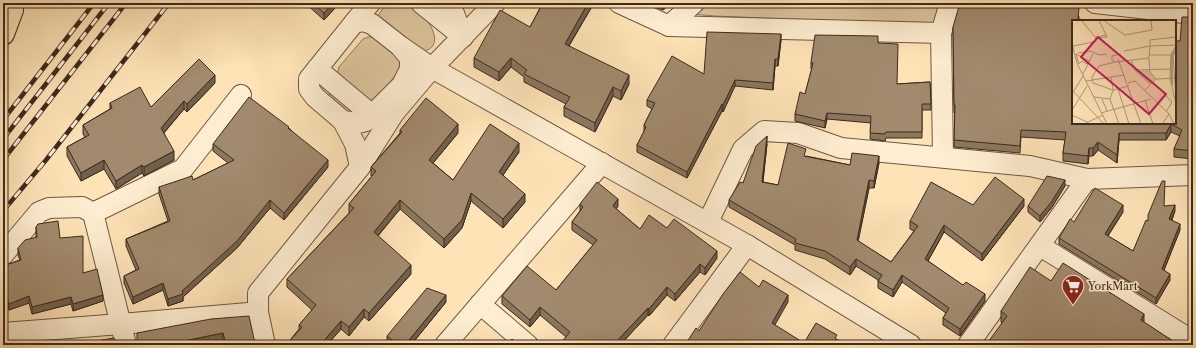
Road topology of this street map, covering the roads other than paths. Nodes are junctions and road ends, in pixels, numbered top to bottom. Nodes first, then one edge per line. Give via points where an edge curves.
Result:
1 (370, 3) edge
2 (421, 3) edge
3 (450, 3) edge
4 (496, 3) edge
5 (619, 3) edge
6 (694, 3) edge
7 (950, 3) edge
8 (1095, 3) edge
9 (14, 5) edge
10 (1193, 14) edge
11 (354, 23) junction
12 (669, 26) junction
13 (941, 33) junction
14 (3, 34) edge
15 (463, 38) junction
16 (400, 46) junction
17 (432, 68) junction
18 (317, 69) junction
19 (241, 95) dead end
20 (394, 113) junction
21 (372, 115) junction
22 (343, 122) junction
23 (943, 157) junction
24 (602, 163) junction
25 (360, 167) junction
26 (1193, 175) edge
27 (1087, 179) junction
28 (93, 213) junction
29 (708, 222) junction
30 (748, 245) junction
31 (1040, 246) junction
32 (3, 255) edge
33 (480, 304) junction
34 (258, 312) junction
35 (122, 324) junction
36 (3, 333) edge
37 (3, 340) edge
38 (1193, 341) edge
39 (122, 345) edge
40 (126, 345) edge
41 (265, 345) edge
42 (445, 345) edge
43 (528, 345) edge
44 (673, 345) edge
45 (911, 345) edge
46 (968, 345) edge

1 - 11 street
2 - 15 street
3 - 15 street
4 - 15 street
5 - 12 street
6 - 12 street
7 - 13 street
8 - 10 street
9 - 14 main road
11 - 16 street via 363,21 372,24
11 - 18 street
12 - 13 street
13 - 23 street
15 - 17 street
16 - 17 street
16 - 21 street via 410,58 410,69 402,85
17 - 20 street
17 - 24 street
18 - 21 street
18 - 22 street via 309,79 308,89
19 - 28 street via 183,169
20 - 21 street
20 - 25 street
21 - 22 street via 366,121 358,123
22 - 25 street via 355,144
23 - 27 street via 1030,166
23 - 29 street via 841,148 798,133 764,131 743,149
24 - 29 street
24 - 33 street
25 - 34 street via 258,293
26 - 27 street
27 - 31 street
28 - 32 street via 82,208 48,208 39,212
28 - 35 street
29 - 30 street
30 - 44 street
30 - 45 street
31 - 38 street
31 - 46 street
33 - 42 street
33 - 43 street
34 - 35 street
34 - 41 street
35 - 36 street
35 - 40 street
37 - 39 street via 119,332

